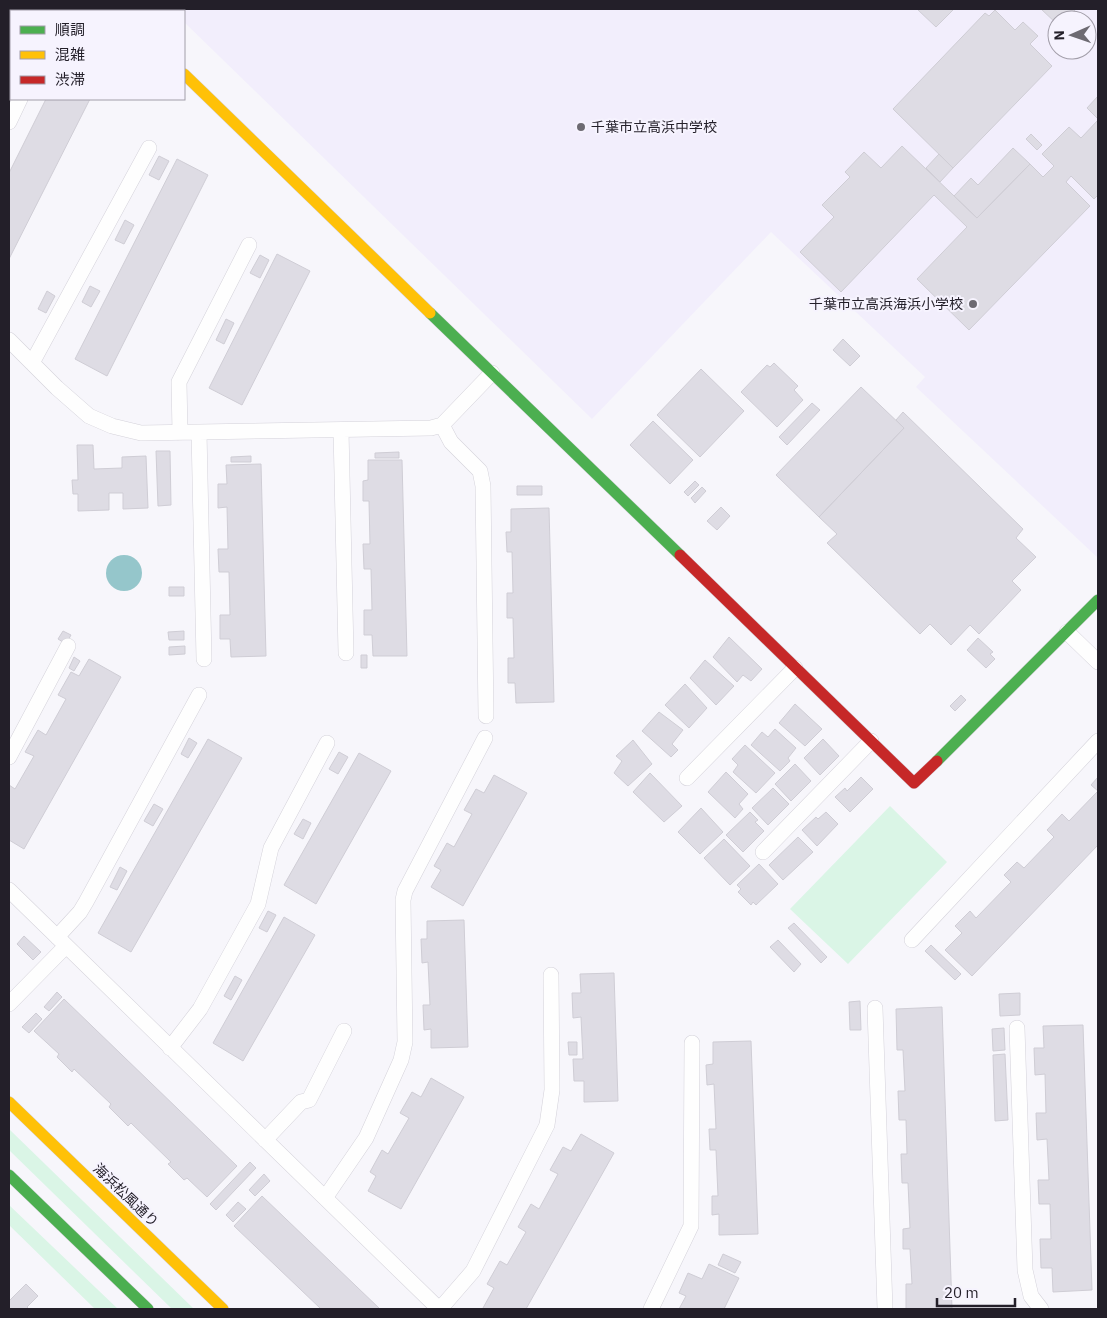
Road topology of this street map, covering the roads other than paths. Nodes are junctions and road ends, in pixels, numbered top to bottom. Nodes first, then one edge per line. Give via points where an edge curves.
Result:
1 (185, 75) edge
2 (20, 100) edge
3 (9, 122) edge
4 (148, 148) dead end
5 (250, 245) dead end
6 (9, 340) edge
7 (32, 364) junction
8 (492, 373) junction
9 (442, 425) junction
10 (342, 430) junction
11 (200, 432) junction
12 (180, 433) junction
13 (1098, 600) edge
14 (1067, 632) junction
15 (68, 646) dead end
16 (346, 653) dead end
17 (204, 659) dead end
18 (1098, 662) edge
19 (796, 668) junction
20 (199, 696) dead end
21 (486, 716) dead end
22 (485, 738) dead end
23 (1098, 741) edge
24 (871, 742) junction
25 (327, 743) dead end
26 (9, 757) edge
27 (687, 778) dead end
28 (763, 852) dead end
29 (9, 890) edge
30 (912, 940) dead end
31 (61, 942) junction
32 (551, 976) dead end
33 (9, 1004) edge
34 (875, 1008) dead end
35 (1017, 1028) dead end
36 (344, 1031) dead end
37 (692, 1043) dead end
38 (170, 1048) junction
39 (9, 1102) edge
40 (265, 1140) junction
41 (9, 1174) edge
42 (325, 1198) junction
43 (148, 1309) edge
44 (222, 1309) edge
45 (440, 1309) edge
46 (651, 1309) edge
47 (885, 1309) edge
48 (1041, 1309) edge

1 - 8 street
2 - 3 lane
4 - 7 lane
5 - 12 lane via 179,382
6 - 7 lane
7 - 12 lane via 89,416 141,433
8 - 9 lane
8 - 19 street
9 - 10 lane
9 - 21 lane via 451,442 480,471 483,486
10 - 11 lane
10 - 16 lane
11 - 12 lane
11 - 17 lane
13 - 14 street
14 - 18 lane
14 - 24 street via 914,783
15 - 26 lane
19 - 24 street
19 - 27 lane
20 - 31 lane
22 - 42 lane via 405,891 405,1042 402,1060 366,1138
23 - 30 lane
24 - 28 lane
25 - 38 lane via 272,848 258,904 200,1009
29 - 31 lane
31 - 33 lane
31 - 38 lane
32 - 45 lane via 552,1090 547,1125 473,1271
34 - 47 lane
35 - 48 lane via 1025,1270 1031,1296
36 - 40 lane via 309,1100 301,1102
37 - 46 lane via 692,1226
38 - 40 lane
39 - 44 street, 海浜松風通り
40 - 42 lane
41 - 43 street
42 - 45 lane

